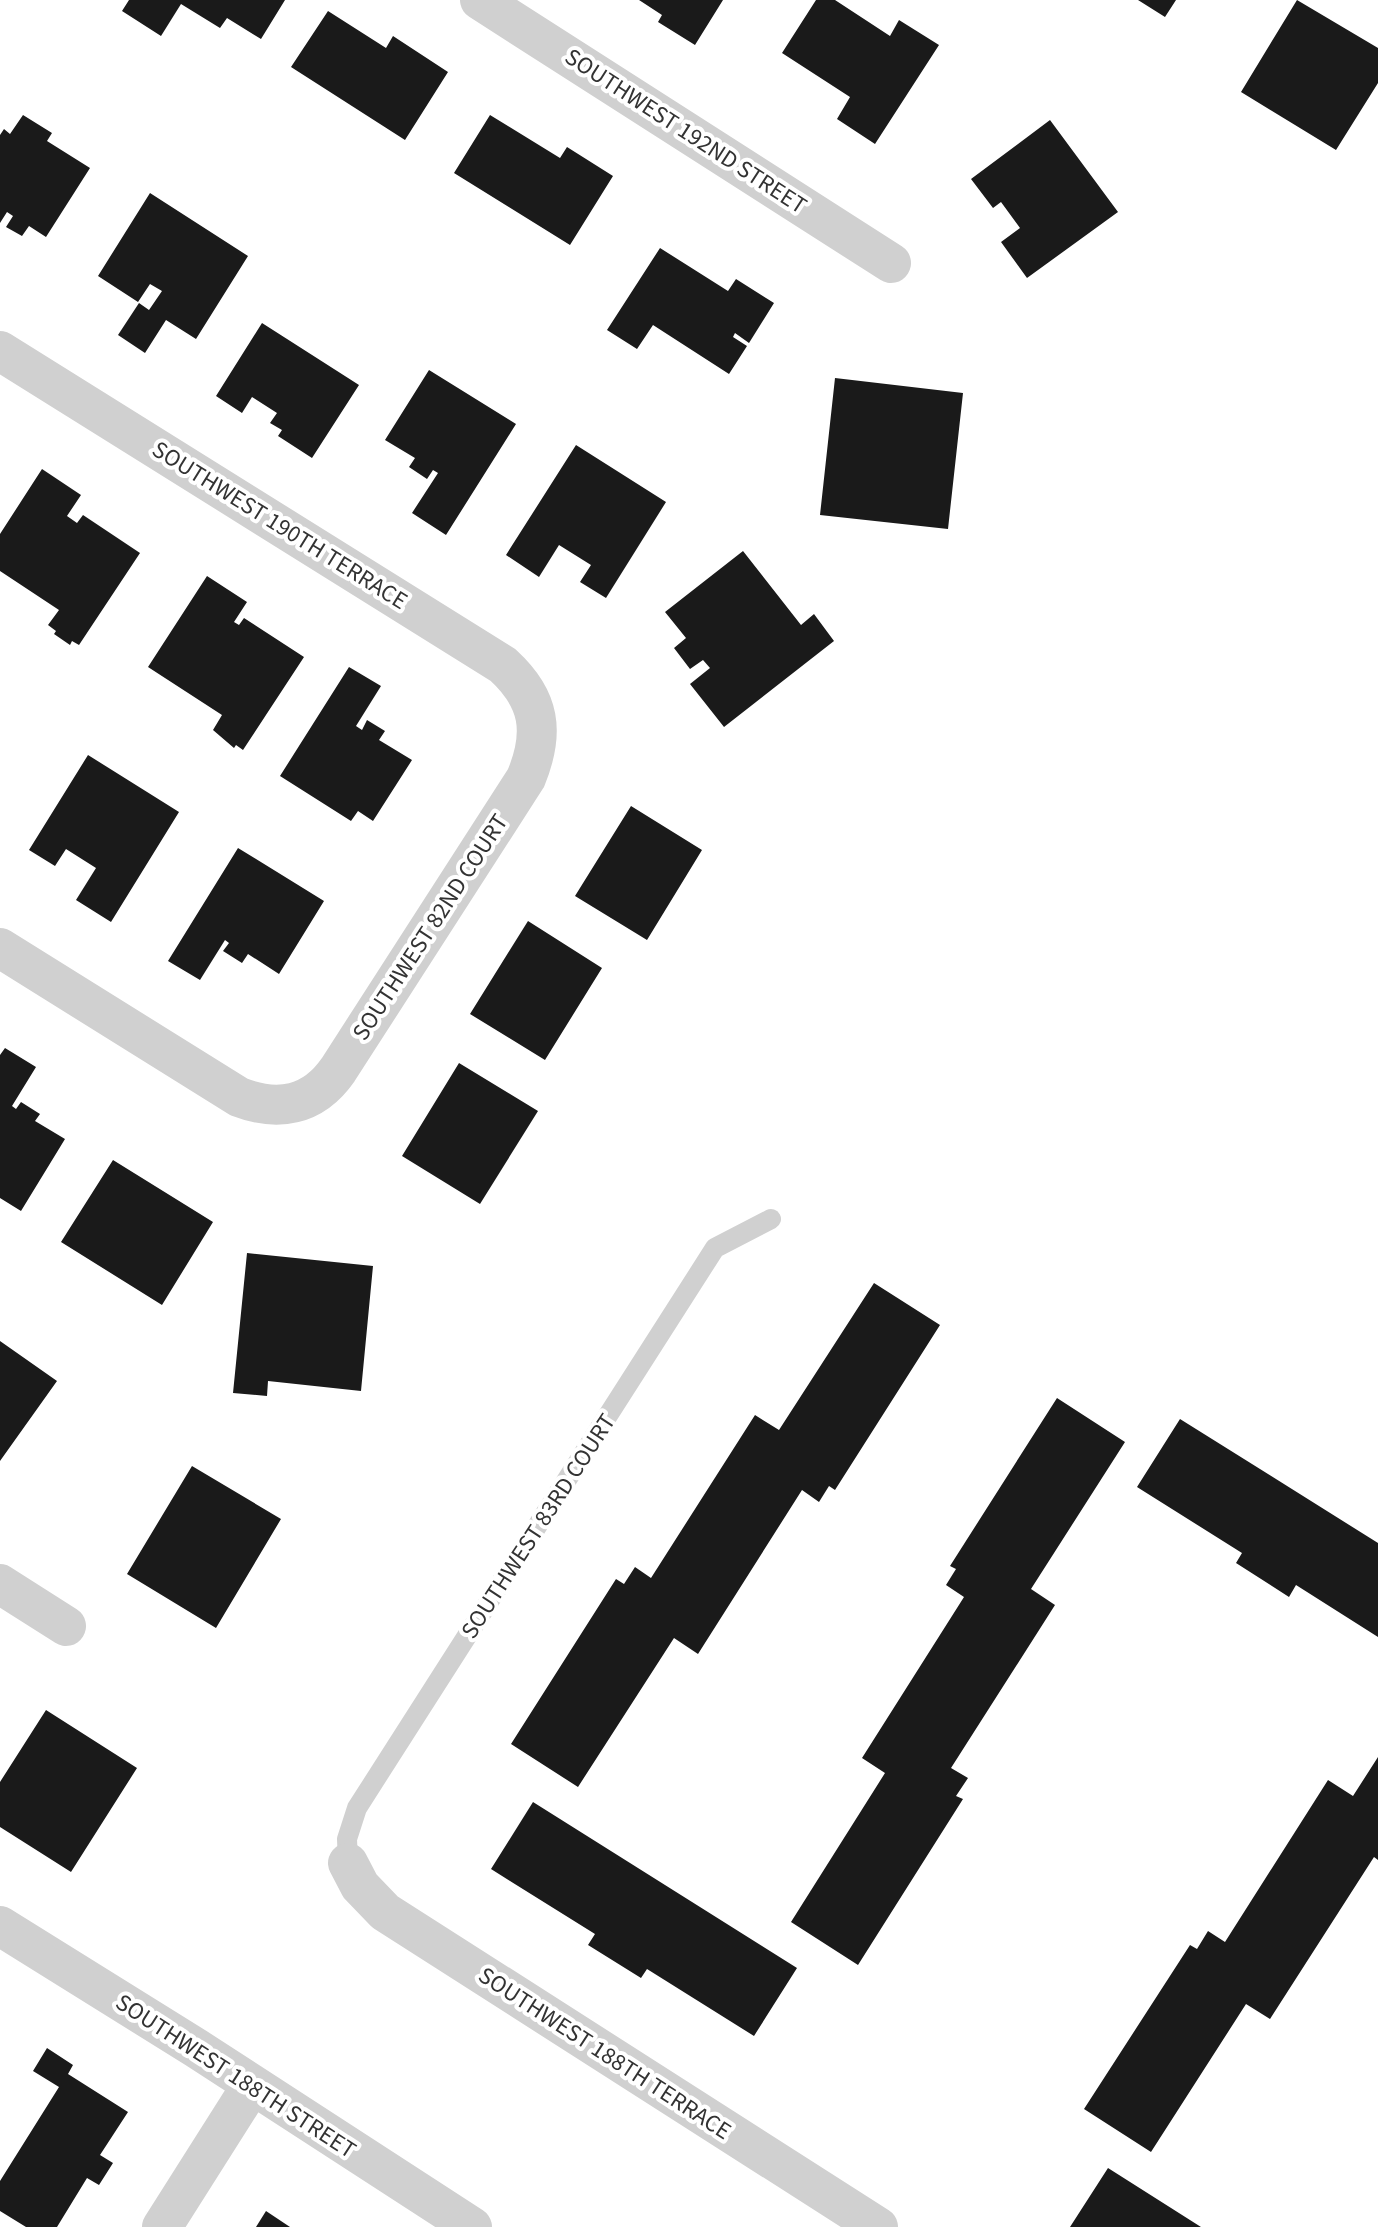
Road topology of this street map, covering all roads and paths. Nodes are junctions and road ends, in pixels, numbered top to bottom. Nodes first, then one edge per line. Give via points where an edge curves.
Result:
1 (480, 0) edge
2 (891, 263) dead end
3 (0, 351) edge
4 (537, 720) joint
5 (0, 948) edge
6 (771, 1219) dead end
7 (0, 1584) edge
8 (66, 1626) dead end
9 (348, 1863) joint
10 (0, 1926) edge
11 (252, 2085) junction
12 (162, 2227) edge
13 (472, 2227) edge
14 (878, 2227) edge

1 - 2 street, SOUTHWEST 192ND STREET
3 - 4 street, SOUTHWEST 190TH TERRACE via 503,665 526,691
4 - 5 street, SOUTHWEST 82ND COURT via 537,745 526,778 338,1070 317,1093 268,1106 239,1097
6 - 9 lane, SOUTHWEST 83RD COURT via 715,1248 357,1808 347,1839
7 - 8 street
9 - 14 street, SOUTHWEST 188TH TERRACE via 360,1886 385,1912
10 - 11 street, SOUTHWEST 188TH STREET
11 - 12 street
11 - 13 street, SOUTHWEST 188TH STREET

